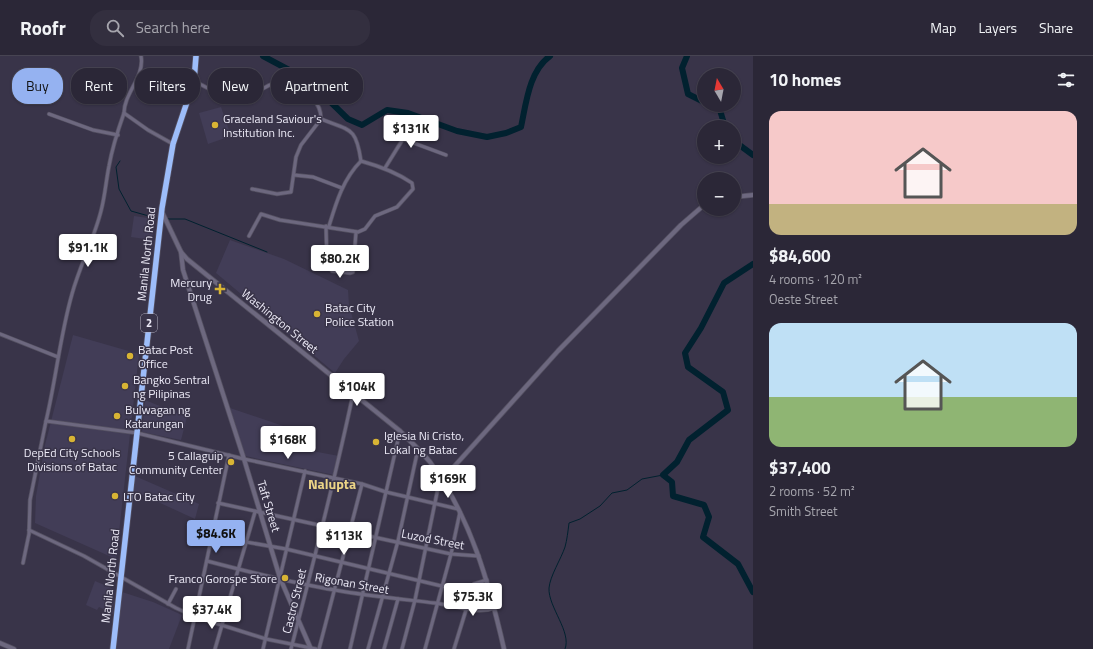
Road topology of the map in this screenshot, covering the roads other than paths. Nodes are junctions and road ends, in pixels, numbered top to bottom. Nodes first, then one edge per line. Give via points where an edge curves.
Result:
1 (141, 56) edge
2 (196, 56) edge
3 (195, 68) edge
4 (200, 84) edge
5 (187, 104) edge
6 (124, 113) junction
7 (49, 114) dead end
8 (321, 119) junction
9 (118, 135) junction
10 (174, 144) junction
11 (446, 155) dead end
12 (361, 161) junction
13 (385, 168) junction
14 (294, 175) junction
15 (342, 188) junction
16 (252, 189) dead end
17 (753, 195) edge
18 (741, 196) edge
19 (162, 208) junction
20 (697, 211) edge
21 (327, 226) junction
22 (356, 232) junction
23 (249, 236) dead end
24 (181, 252) junction
25 (0, 334) edge
26 (58, 357) junction
27 (353, 394) junction
28 (46, 421) junction
29 (400, 431) junction
30 (137, 433) junction
31 (418, 449) junction
32 (230, 455) junction
33 (244, 459) junction
34 (305, 471) junction
35 (335, 479) junction
36 (442, 480) junction
37 (362, 484) junction
38 (386, 492) junction
39 (407, 497) junction
40 (218, 503) junction
41 (435, 504) junction
42 (459, 511) junction
43 (258, 512) junction
44 (293, 520) junction
45 (322, 526) junction
46 (29, 530) junction
47 (350, 532) junction
48 (212, 536) junction
49 (375, 537) junction
50 (398, 541) junction
51 (246, 542) junction
52 (271, 547) junction
53 (426, 547) junction
54 (286, 549) junction
55 (451, 554) junction
56 (479, 556) junction
57 (314, 557) junction
58 (207, 561) junction
59 (23, 563) dead end
60 (342, 563) junction
61 (239, 569) junction
62 (368, 569) junction
63 (390, 574) junction
64 (121, 577) junction
65 (280, 578) junction
66 (419, 580) junction
67 (487, 580) junction
68 (306, 584) junction
69 (442, 585) junction
70 (176, 589) dead end
71 (335, 590) junction
72 (471, 593) junction
73 (361, 594) junction
74 (383, 598) junction
75 (398, 599) junction
76 (414, 600) junction
77 (437, 603) junction
78 (168, 604) junction
79 (495, 608) junction
80 (467, 609) junction
81 (196, 617) junction
82 (298, 620) junction
83 (222, 625) junction
84 (266, 639) junction
85 (0, 644) edge
86 (292, 647) edge
87 (189, 648) edge
88 (311, 648) edge
89 (14, 649) edge
90 (113, 649) edge
91 (193, 649) edge
92 (215, 649) edge
93 (263, 649) edge
94 (317, 649) edge
95 (350, 649) edge
96 (368, 649) edge
97 (384, 649) edge
98 (402, 649) edge
99 (425, 649) edge
100 (454, 649) edge
101 (504, 649) edge

1 - 6 street via 138,78 130,92
2 - 3 highway, Manila North Road / 2
4 - 8 street via 228,97 236,97 274,83 282,84 300,90 314,99 320,107
5 - 10 highway, Manila North Road / 2
6 - 9 street
6 - 10 street
7 - 9 street via 93,130
8 - 12 street via 352,132 358,142
8 - 14 street via 301,145 296,157
9 - 26 street via 109,165 101,213 74,287
10 - 19 highway, Manila North Road / 2
11 - 13 street via 403,139
12 - 13 street
12 - 15 street via 353,168
13 - 22 street via 412,183 413,189 397,207 375,216 365,229
14 - 15 street via 313,177
14 - 16 street via 293,189 286,194
15 - 21 street
17 - 18 street
19 - 24 street, Washington Street via 164,218
19 - 30 highway, Manila North Road / 2
20 - 36 street via 558,351
21 - 22 street
21 - 22 street via 327,264 332,271 353,272
21 - 23 street via 284,221 261,214
24 - 27 street, Washington Street
24 - 33 street, Taft Street via 183,270
25 - 26 street
26 - 28 street
27 - 29 street, Washington Street
27 - 35 street, Castro Street
28 - 30 street
28 - 46 street via 30,500
29 - 31 street, Washington Street
29 - 38 street
30 - 32 street
30 - 64 highway, Manila North Road / 2
31 - 36 street, Washington Street
31 - 39 street
32 - 33 street
32 - 40 street
33 - 34 street
33 - 43 street, Taft Street
34 - 35 street
34 - 44 street
35 - 37 street
35 - 45 street, Castro Street
36 - 41 street
36 - 42 street, Washington Street
37 - 38 street
37 - 47 street
38 - 39 street
38 - 49 street
39 - 41 street
39 - 50 street
40 - 43 street, Luzod Street
40 - 48 street
41 - 42 street
41 - 53 street
42 - 55 street
42 - 56 street, Washington Street
43 - 44 street, Luzod Street
43 - 51 street
43 - 52 street, Taft Street
44 - 45 street, Luzod Street
44 - 54 street
45 - 47 street, Luzod Street
45 - 57 street, Castro Street
46 - 59 street
46 - 64 street
47 - 49 street, Luzod Street
47 - 60 street
48 - 51 street
48 - 58 street
49 - 50 street, Luzod Street
49 - 62 street
50 - 53 street, Luzod Street
50 - 63 street
51 - 52 street
51 - 61 street
52 - 54 street
52 - 65 street, Taft Street
53 - 55 street, Luzod Street
53 - 66 street
54 - 57 street
54 - 65 street
55 - 56 street, Luzod Street
55 - 69 street
56 - 67 street, Washington Street
57 - 60 street
57 - 68 street, Castro Street
58 - 61 street, Rigonan Street
58 - 81 street
60 - 62 street
60 - 71 street
61 - 65 street, Rigonan Street
61 - 83 street
62 - 63 street
62 - 73 street
63 - 66 street
63 - 74 street
64 - 78 street
64 - 90 highway, Manila North Road / 2
65 - 68 street, Rigonan Street
65 - 82 street, Taft Street
65 - 84 street
66 - 69 street
66 - 76 street
67 - 72 street via 474,584
67 - 79 street, Washington Street
68 - 71 street, Rigonan Street
68 - 82 street, Castro Street
69 - 72 street
69 - 77 street
70 - 78 street
71 - 73 street, Rigonan Street
71 - 94 street
72 - 80 street
73 - 74 street, Rigonan Street
73 - 95 street
74 - 75 street, Rigonan Street
74 - 96 street
75 - 76 street, Rigonan Street
75 - 97 street
76 - 77 street, Rigonan Street
76 - 98 street
77 - 80 street, Rigonan Street
77 - 99 street
78 - 81 street
79 - 80 street, Rigonan Street via 486,611
79 - 101 street, Washington Street
80 - 100 street
81 - 83 street
81 - 87 street
82 - 86 street, Castro Street
82 - 88 street, Taft Street
83 - 84 street
83 - 92 street
84 - 86 street
84 - 93 street
85 - 89 street
86 - 88 street
87 - 91 street
88 - 94 street

